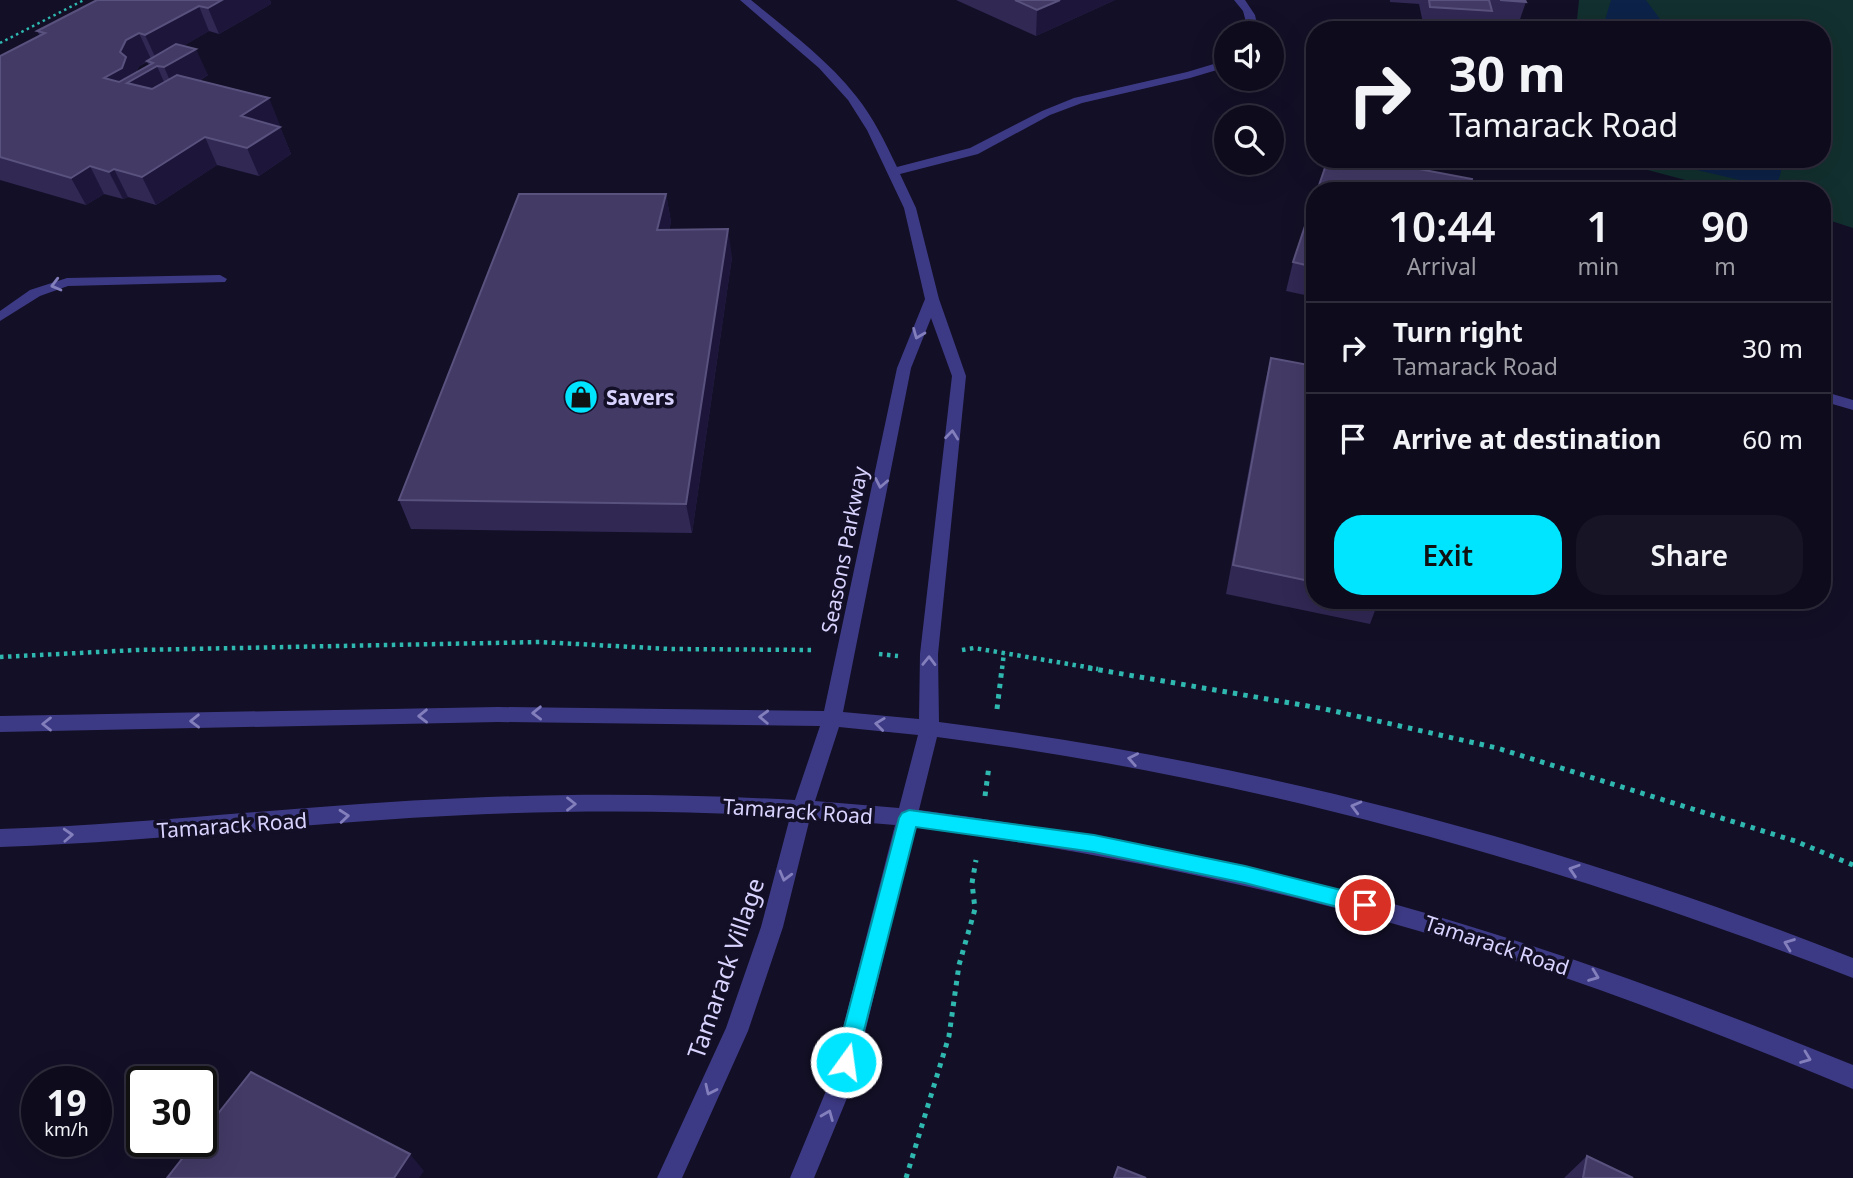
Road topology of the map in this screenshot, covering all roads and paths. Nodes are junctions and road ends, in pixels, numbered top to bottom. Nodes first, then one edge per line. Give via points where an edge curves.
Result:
1 (84, 0) edge
2 (745, 0) edge
3 (1239, 0) edge
4 (1252, 21) edge
5 (0, 43) edge
6 (1214, 67) edge
7 (892, 172) junction
8 (220, 279) dead end
9 (932, 299) junction
10 (0, 317) edge
11 (1831, 399) edge
12 (1853, 405) edge
13 (847, 652) junction
14 (929, 654) junction
15 (0, 657) edge
16 (832, 719) junction
17 (0, 724) edge
18 (929, 730) junction
19 (802, 810) junction
20 (909, 818) junction
21 (0, 838) edge
22 (1853, 865) edge
23 (972, 883) dead end
24 (1853, 968) edge
25 (1853, 1077) edge
26 (669, 1178) edge
27 (802, 1178) edge
28 (906, 1178) edge

1 - 5 path
2 - 7 street via 823,66 852,98
3 - 4 street
6 - 7 street via 1078,100 974,151
7 - 9 street via 910,208
8 -> 10 street via 67,282 48,286
9 -> 13 street, Seasons Parkway via 904,368
14 -> 9 street via 959,376
11 - 12 street
13 - 14 path via 907,657
13 - 15 path via 540,642
13 - 16 street, Seasons Parkway
18 -> 14 street
14 - 22 path via 974,648 1325,709 1497,748 1795,841
16 -> 17 street via 560,713
18 -> 16 street
16 - 19 street, Seasons Parkway
18 - 20 street
24 -> 18 street via 1702,911 1569,868 1325,799 1100,752
19 - 20 street, Tamarack Road
21 -> 19 street, Tamarack Road via 528,804
19 -> 26 street, Tamarack Village via 772,927 737,1031
20 -> 25 street, Tamarack Road via 1094,844 1345,899 1570,967
27 -> 20 street via 839,1086
23 - 28 path via 975,909 959,965 949,1036

